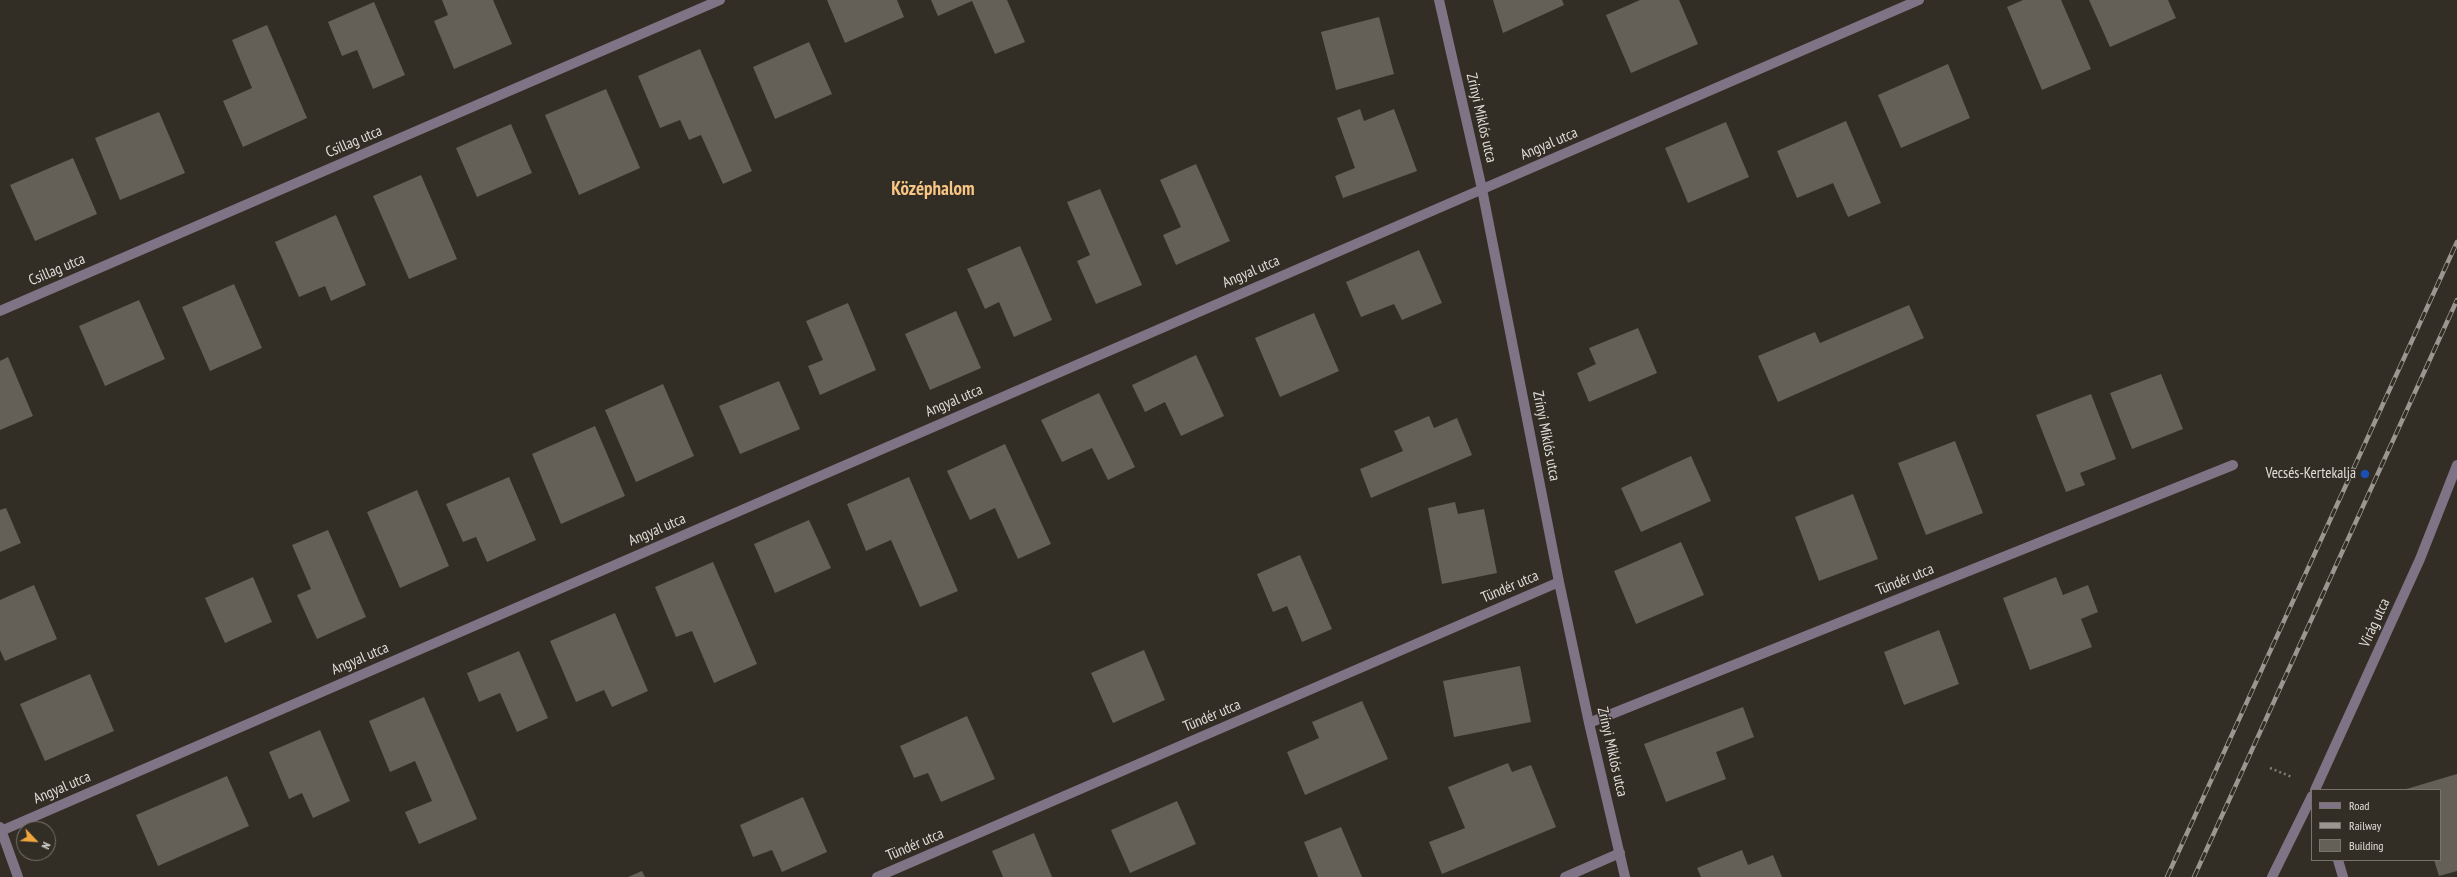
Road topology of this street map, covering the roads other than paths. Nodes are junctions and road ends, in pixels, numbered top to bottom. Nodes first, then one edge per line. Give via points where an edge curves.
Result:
1 (720, 0) edge
2 (1439, 0) edge
3 (1919, 0) edge
4 (1482, 189) junction
5 (0, 311) edge
6 (2233, 465) dead end
7 (2457, 465) edge
8 (1559, 582) junction
9 (1589, 723) junction
10 (2316, 789) edge
11 (2311, 799) edge
12 (1, 829) edge
13 (1620, 853) junction
14 (2338, 861) edge
15 (18, 877) edge
16 (878, 877) edge
17 (1565, 877) edge
18 (1626, 877) edge
19 (2272, 877) edge
20 (2343, 877) edge

1 - 5 street, Csillag utca
2 - 4 street, Zrínyi Miklós utca
3 - 4 street, Angyal utca
4 - 8 street, Zrínyi Miklós utca
4 - 12 street, Angyal utca
6 - 9 street, Tündér utca
7 - 10 street, Virág utca via 2420,559
8 - 9 street, Zrínyi Miklós utca
8 - 16 street, Tündér utca
9 - 13 street, Zrínyi Miklós utca
11 - 19 street, Virág utca
12 - 15 street
13 - 17 street
13 - 18 street, Zrínyi Miklós utca
14 - 20 street

